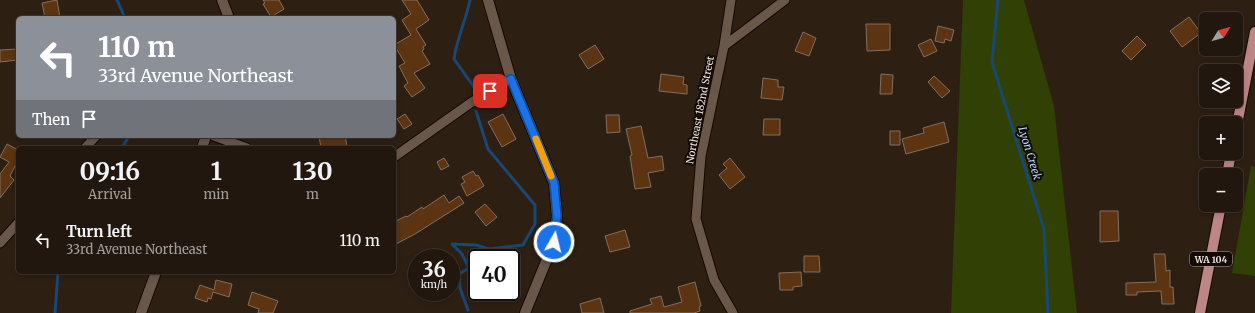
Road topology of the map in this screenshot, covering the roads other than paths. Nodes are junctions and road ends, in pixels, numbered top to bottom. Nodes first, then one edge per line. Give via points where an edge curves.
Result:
1 (222, 0) edge
2 (488, 0) edge
3 (731, 0) edge
4 (785, 0) edge
5 (227, 16) edge
6 (1255, 32) edge
7 (724, 46) junction
8 (511, 79) junction
9 (1239, 116) edge
10 (94, 138) edge
11 (220, 138) edge
12 (87, 146) edge
13 (242, 146) edge
14 (396, 156) edge
15 (1220, 212) edge
16 (16, 225) edge
17 (0, 243) edge
18 (155, 274) edge
19 (141, 313) edge
20 (525, 313) edge
21 (733, 313) edge
22 (1200, 313) edge

1 - 5 street
2 - 8 street
3 - 7 street, Northeast 182nd Street
4 - 7 street
6 - 9 main road
7 - 21 street, Northeast 182nd Street via 701,156 696,219 714,280
8 - 14 street via 472,102
8 - 20 street via 554,183 557,216 554,242
10 - 12 street
11 - 13 street
15 - 22 main road, WA 104
16 - 17 street
18 - 19 street

